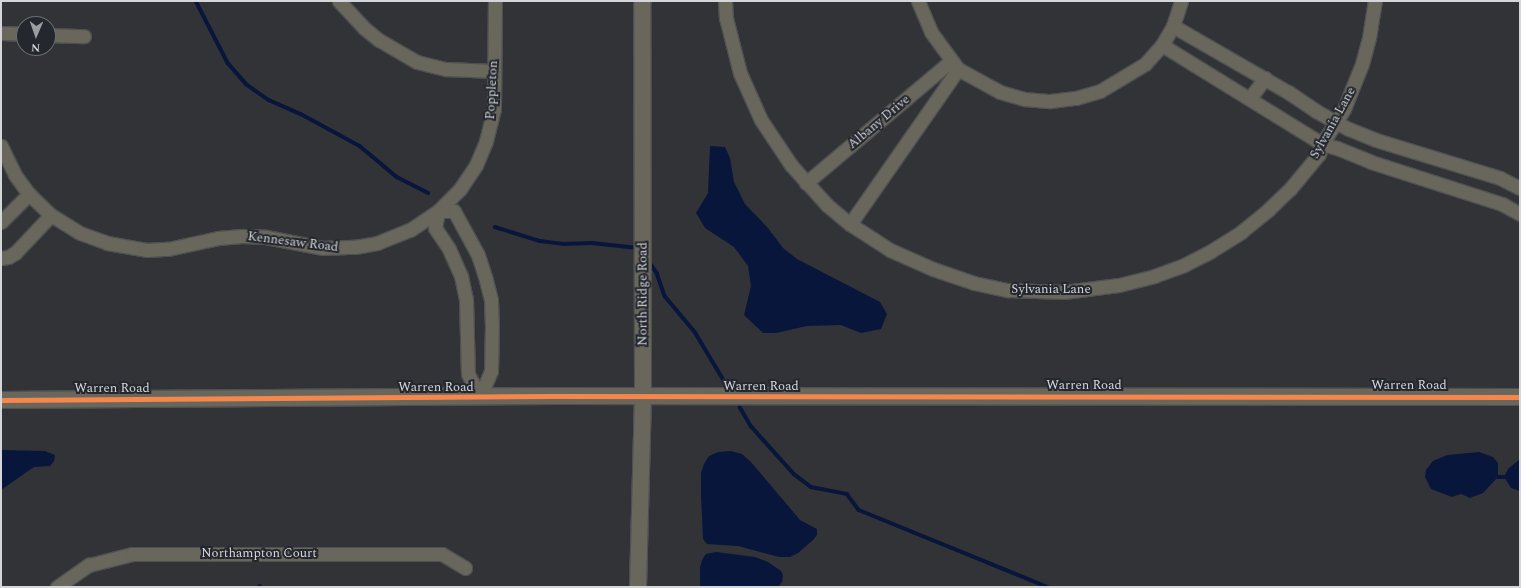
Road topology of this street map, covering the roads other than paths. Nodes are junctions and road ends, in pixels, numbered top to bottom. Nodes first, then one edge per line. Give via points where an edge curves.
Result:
1 (339, 1) edge
2 (495, 1) edge
3 (642, 1) edge
4 (725, 1) edge
5 (918, 1) edge
6 (1181, 1) edge
7 (1375, 1) edge
8 (1173, 26) junction
9 (1, 33) edge
10 (16, 34) edge
11 (56, 34) edge
12 (84, 36) dead end
13 (1162, 45) junction
14 (955, 65) junction
15 (494, 71) junction
16 (1265, 78) junction
17 (1250, 98) junction
18 (1335, 121) junction
19 (1322, 144) junction
20 (1, 146) edge
21 (1439, 159) junction
22 (1433, 181) junction
23 (806, 183) junction
24 (1520, 188) edge
25 (29, 194) junction
26 (438, 211) junction
27 (1520, 214) edge
28 (51, 215) junction
29 (1, 222) edge
30 (850, 224) junction
31 (1, 258) edge
32 (480, 397) junction
33 (643, 397) junction
34 (1520, 397) edge
35 (1, 400) edge
36 (465, 568) dead end
37 (57, 587) edge
38 (638, 587) edge

1 - 15 street via 379,40 417,62 470,72
2 - 15 street, Poppleton
3 - 33 street, North Ridge Road
4 - 23 street, Sylvania Lane via 726,18 740,73 761,120
5 - 14 street via 931,32
6 - 8 street
7 - 18 street, Sylvania Lane via 1362,64 1344,108
8 - 13 street
8 - 16 street
9 - 10 street
11 - 12 street
13 - 14 street via 1145,64 1100,91 1076,98 1050,101 1025,99 1000,92
13 - 17 street
14 - 23 street, Albany Drive
14 - 30 street, Albany Drive
15 - 26 street, Poppleton via 494,109 486,141 471,173
16 - 17 street
16 - 18 street
17 - 19 street
18 - 19 street, Sylvania Lane
18 - 21 street via 1369,137
19 - 22 street
19 - 30 street, Sylvania Lane via 1319,154 1290,189 1241,232 1184,265 1154,276 1106,288 1038,292 1008,290 974,283 932,269 890,250
20 - 25 street, Kennesaw Road via 15,175
21 - 22 street
21 - 24 street via 1500,178
22 - 27 street via 1502,204
23 - 30 street, Sylvania Lane
25 - 28 street, Kennesaw Road
25 - 29 street
26 - 28 street, Kennesaw Road via 394,238 341,248 242,236 146,250 120,247 93,239
26 - 32 street via 435,228 458,269 466,299 468,374
26 - 32 street via 454,211 478,255 491,300 491,371
28 - 31 street via 15,253
32 - 33 street, Warren Road
32 - 35 street, Warren Road
33 - 34 street, Warren Road
33 - 38 street, North Ridge Road
36 - 37 street, Northampton Court via 442,554 138,553 89,565

